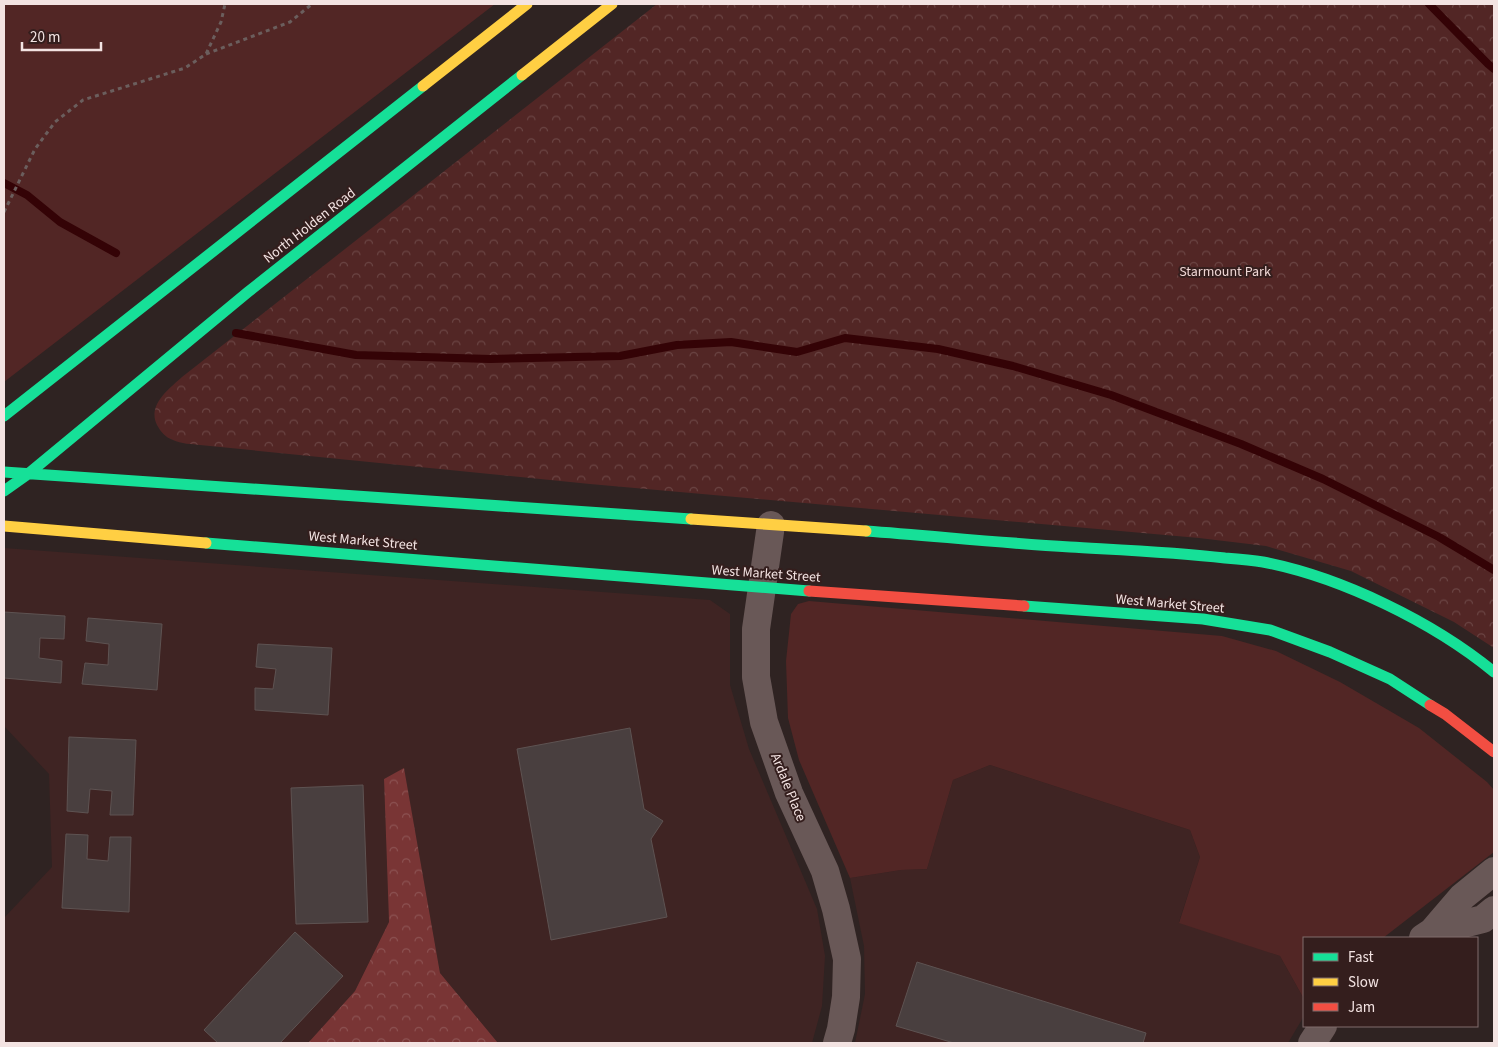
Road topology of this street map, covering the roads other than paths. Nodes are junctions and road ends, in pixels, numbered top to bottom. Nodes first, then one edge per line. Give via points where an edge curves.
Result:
1 (527, 4) edge
2 (612, 4) edge
3 (4, 416) edge
4 (4, 472) edge
5 (28, 474) junction
6 (4, 491) edge
7 (770, 525) junction
8 (4, 526) edge
9 (761, 588) junction
10 (1494, 672) edge
11 (1494, 752) edge
12 (1494, 871) edge
13 (1494, 910) edge
14 (1428, 935) edge
15 (1322, 1027) edge
16 (836, 1043) edge
17 (1312, 1043) edge

1 - 3 main road
2 - 5 main road, North Holden Road via 255,286
4 - 5 main road
5 - 6 main road, North Holden Road
5 - 7 main road
7 - 9 street, Ardale Place
7 - 10 main road via 1192,554 1286,567 1349,588 1412,618 1473,655
8 - 9 main road, West Market Street
9 - 11 main road, West Market Street via 1203,619 1270,630 1390,679 1445,714
9 - 16 street, Ardale Place via 756,629 756,677 764,722 789,792 825,871 847,959 846,997
12 - 14 street via 1462,897
13 - 14 street via 1483,919
15 - 17 street

